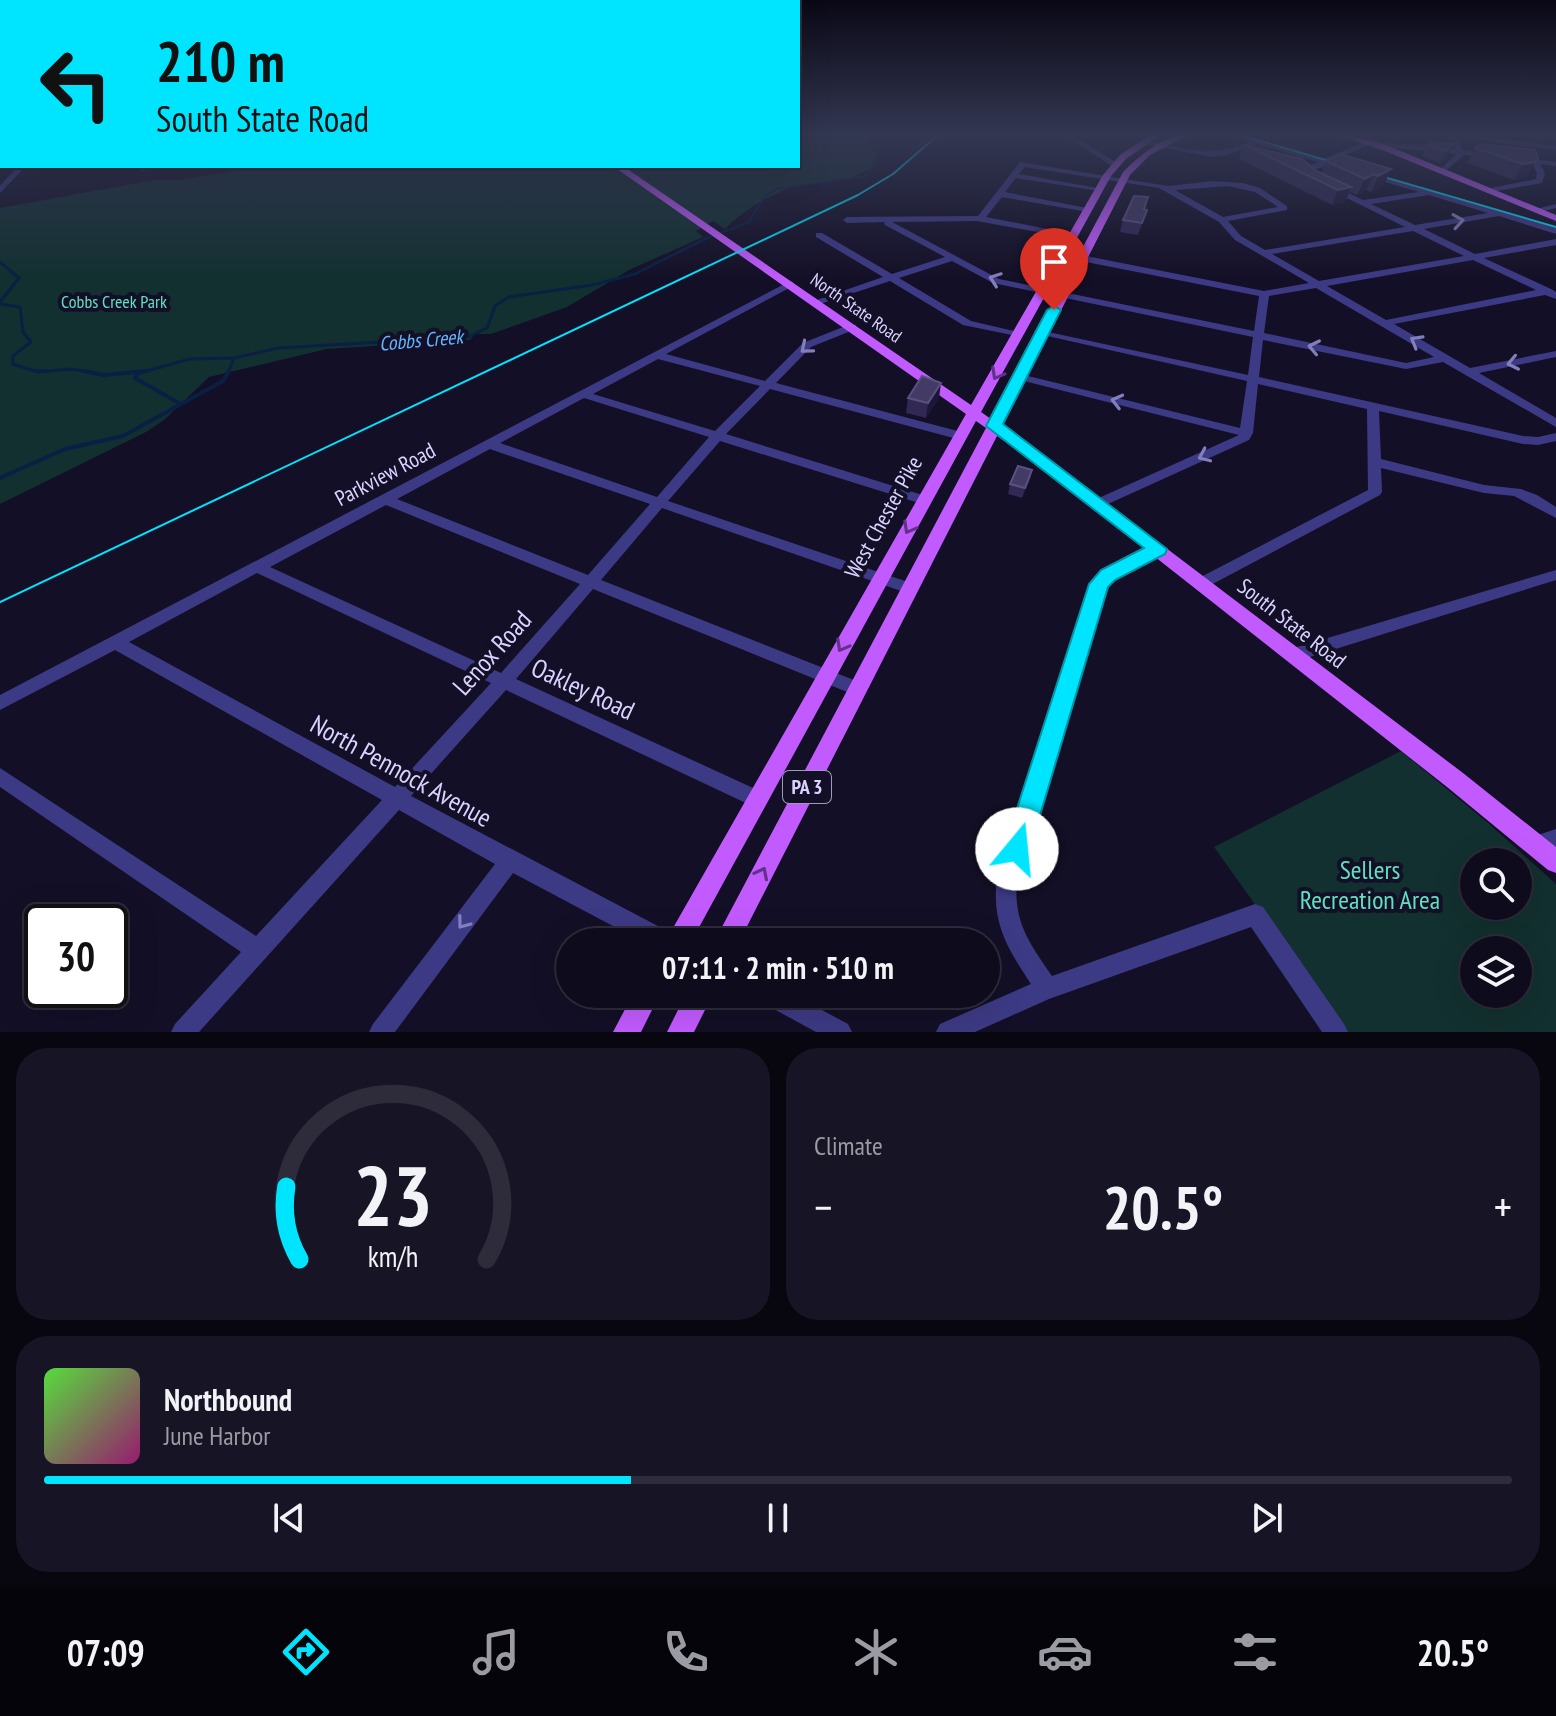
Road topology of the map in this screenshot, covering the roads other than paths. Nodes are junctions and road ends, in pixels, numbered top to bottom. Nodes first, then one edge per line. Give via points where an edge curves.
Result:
1 (642, 183) edge
2 (1008, 183) edge
3 (1064, 183) edge
4 (1102, 183) edge
5 (1121, 183) edge
6 (1141, 183) edge
7 (1222, 183) edge
8 (1237, 183) edge
9 (1319, 183) edge
10 (1401, 183) edge
11 (1470, 183) edge
12 (1528, 183) edge
13 (1099, 189) junction
14 (1167, 189) junction
15 (1489, 191) junction
16 (1433, 192) junction
17 (1000, 194) junction
18 (1362, 203) junction
19 (1556, 206) edge
20 (1088, 209) junction
21 (1536, 210) junction
22 (1504, 213) junction
23 (1556, 218) edge
24 (980, 219) junction
25 (847, 220) dead end
26 (1222, 220) junction
27 (888, 223) dead end
28 (1079, 225) junction
29 (1097, 228) junction
30 (1412, 228) junction
31 (1556, 231) edge
32 (819, 235) dead end
33 (1073, 237) junction
34 (1556, 242) edge
35 (1263, 253) junction
36 (1473, 257) junction
37 (951, 258) junction
38 (1081, 258) junction
39 (892, 277) junction
40 (790, 284) junction
41 (1317, 284) junction
42 (1043, 291) junction
43 (1553, 292) edge
44 (1264, 294) junction
45 (1062, 295) junction
46 (816, 302) junction
47 (1384, 323) junction
48 (852, 327) junction
49 (1043, 332) junction
50 (1018, 335) junction
51 (1260, 336) junction
52 (1556, 354) edge
53 (656, 355) junction
54 (1445, 358) junction
55 (1470, 372) junction
56 (1020, 377) junction
57 (1254, 380) junction
58 (771, 384) junction
59 (582, 394) junction
60 (1373, 406) junction
61 (975, 412) junction
62 (1556, 423) edge
63 (994, 426) junction
64 (1247, 433) junction
65 (717, 436) junction
66 (961, 436) junction
67 (1556, 437) edge
68 (489, 444) junction
69 (1375, 462) junction
70 (384, 499) junction
71 (924, 500) junction
72 (659, 502) junction
73 (1097, 504) junction
74 (1556, 513) edge
75 (1158, 549) junction
76 (257, 567) junction
77 (1556, 575) edge
78 (880, 578) junction
79 (590, 581) junction
80 (1202, 583) junction
81 (909, 588) junction
82 (114, 642) junction
83 (1294, 655) junction
84 (826, 676) junction
85 (504, 681) junction
86 (858, 689) junction
87 (0, 703) edge
88 (0, 776) edge
89 (395, 797) junction
90 (757, 799) junction
91 (1556, 838) edge
92 (1536, 845) junction
93 (510, 861) junction
94 (1556, 862) edge
95 (638, 928) edge
96 (685, 928) edge
97 (733, 928) edge
98 (257, 950) junction
99 (1047, 989) junction
100 (639, 1008) edge
101 (693, 1008) edge
102 (795, 1008) edge
103 (183, 1032) edge
104 (381, 1032) edge
105 (626, 1032) edge
106 (680, 1032) edge
107 (840, 1032) edge
108 (948, 1032) edge
109 (1336, 1032) edge

1 - 40 main road, North State Road
2 - 17 street
3 - 13 street
4 - 13 main road, West Chester Pike / PA 3
5 - 29 main road, PA 3
6 - 14 street
7 - 14 street
8 - 26 street via 1284,208
9 - 18 street
10 - 16 street
11 - 15 main road
12 - 15 street
13 - 20 main road, West Chester Pike / PA 3
14 - 26 street
15 - 21 main road
16 - 18 street
16 - 22 street
17 - 20 street
17 - 24 street
18 - 30 street
19 - 21 street
20 - 28 main road, West Chester Pike / PA 3
21 - 23 main road
30 -> 22 street
22 - 31 street
24 - 25 street
24 - 33 street
26 - 35 street
27 - 37 street
28 - 29 main road
28 - 33 main road, West Chester Pike / PA 3
29 - 38 main road, PA 3
30 - 35 street
30 - 36 street
32 - 39 street
33 - 42 main road, West Chester Pike / PA 3
34 - 36 street
35 - 41 street
36 - 41 street
36 - 43 street
37 - 39 street
42 -> 37 street via 996,281
38 - 44 street
38 - 45 main road, PA 3
39 - 46 street
39 - 50 street via 967,323
40 - 46 main road, North State Road
40 - 53 street, Parkview Road
41 - 44 street
41 - 47 street
42 - 45 street
42 - 50 main road, West Chester Pike / PA 3
43 - 47 street
44 - 51 street
45 - 49 main road, PA 3
45 - 51 street
46 - 48 main road, North State Road
54 -> 47 street
48 -> 58 street, Lenox Road via 807,345
48 - 61 main road, North State Road
49 - 56 main road, PA 3
49 - 57 street
50 -> 61 main road, West Chester Pike / PA 3
54 -> 51 street via 1406,366
51 - 57 street
52 -> 55 street
53 - 58 street
53 - 59 street, Parkview Road
54 - 55 street
55 - 62 street
56 - 63 main road, PA 3
64 -> 56 street
57 - 60 street
57 - 64 street
58 - 65 street, Lenox Road
58 - 66 street
59 - 65 street
59 - 68 street, Parkview Road
60 - 67 street via 1523,440
60 - 69 street
61 - 63 main road, North State Road
61 - 66 main road, West Chester Pike / PA 3
63 - 73 main road, South State Road
63 - 81 main road, PA 3
64 -> 73 street
65 - 71 street
65 - 72 street, Lenox Road
66 - 71 main road, West Chester Pike / PA 3
68 - 70 street, Parkview Road
68 - 72 street
69 - 74 street via 1516,492
69 - 80 street via 1375,492
70 - 76 street, Parkview Road
70 - 79 street
71 -> 78 main road, West Chester Pike / PA 3
72 - 78 street
72 - 79 street, Lenox Road
73 - 75 main road, South State Road
75 - 80 main road, South State Road
75 - 99 street via 1099,584 1007,879 1007,925
76 - 82 street, Parkview Road
76 - 85 street, Oakley Road
77 - 83 street
78 - 81 street
78 -> 84 main road, West Chester Pike / PA 3
79 - 84 street
79 - 85 street, Lenox Road
80 - 83 main road, South State Road
81 - 86 main road, PA 3
82 - 87 street, Parkview Road
82 - 89 street, North Pennock Avenue
83 - 92 main road, South State Road
84 - 86 street
84 - 90 main road, West Chester Pike / PA 3
85 - 89 street, Lenox Road
85 - 90 street, Oakley Road
97 -> 86 main road, PA 3
88 - 98 street
89 - 93 street, North Pennock Avenue
89 - 98 street, Lenox Road
90 - 96 main road, West Chester Pike / PA 3
91 - 92 street
92 - 94 main road, South State Road
93 - 95 street, North Pennock Avenue
93 -> 104 street
98 - 103 street, Lenox Road
99 - 108 street
99 - 109 street via 1255,915
100 - 105 main road
101 - 106 main road
102 - 107 street

